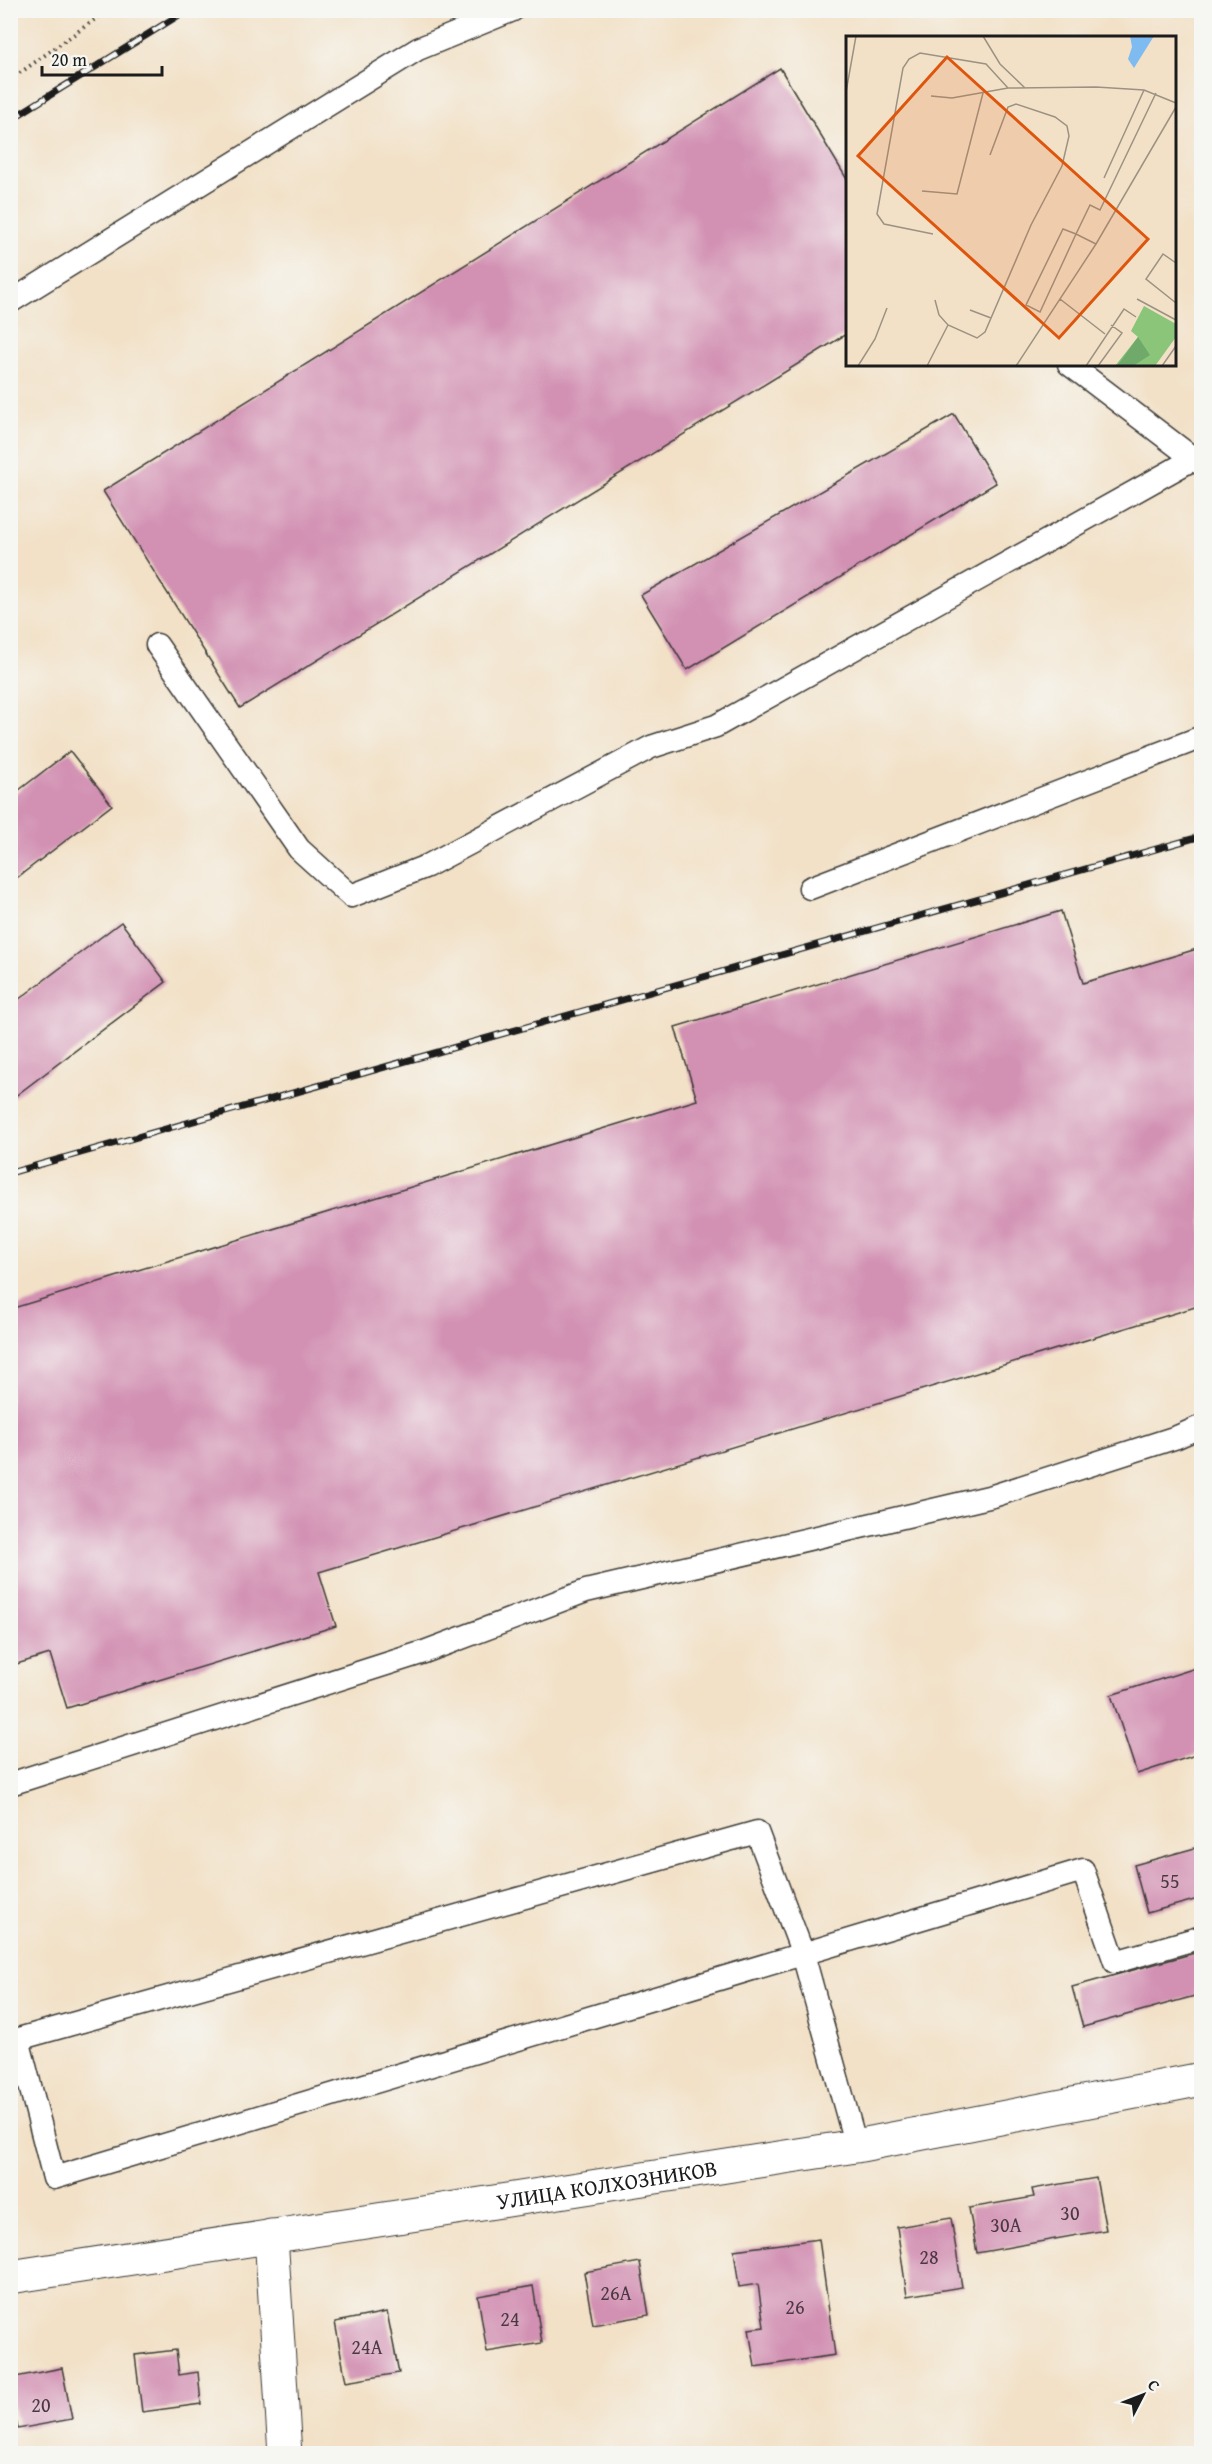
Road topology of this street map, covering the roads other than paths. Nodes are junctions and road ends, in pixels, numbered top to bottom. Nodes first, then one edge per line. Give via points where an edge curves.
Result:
1 (513, 10) edge
2 (10, 302) edge
3 (1072, 366) edge
4 (1197, 462) edge
5 (157, 645) dead end
6 (1202, 737) edge
7 (810, 888) dead end
8 (1202, 1426) edge
9 (10, 1784) edge
10 (1202, 1936) edge
11 (803, 1954) junction
12 (1202, 2079) edge
13 (856, 2146) junction
14 (271, 2236) junction
15 (10, 2277) edge
16 (285, 2454) edge

1 - 2 lane via 418,49
3 - 4 lane
4 - 5 lane via 716,726 651,747 427,866 351,896 299,849
6 - 7 lane
8 - 9 lane via 993,1496 586,1591 424,1652
10 - 11 lane via 1115,1962 1083,1870
11 - 11 lane via 54,2178 18,2039 757,1832
11 - 13 lane
12 - 13 street, УЛИЦА КОЛХОЗНИКОВ
13 - 14 street, УЛИЦА КОЛХОЗНИКОВ
14 - 15 street, УЛИЦА КОЛХОЗНИКОВ
14 - 16 street

